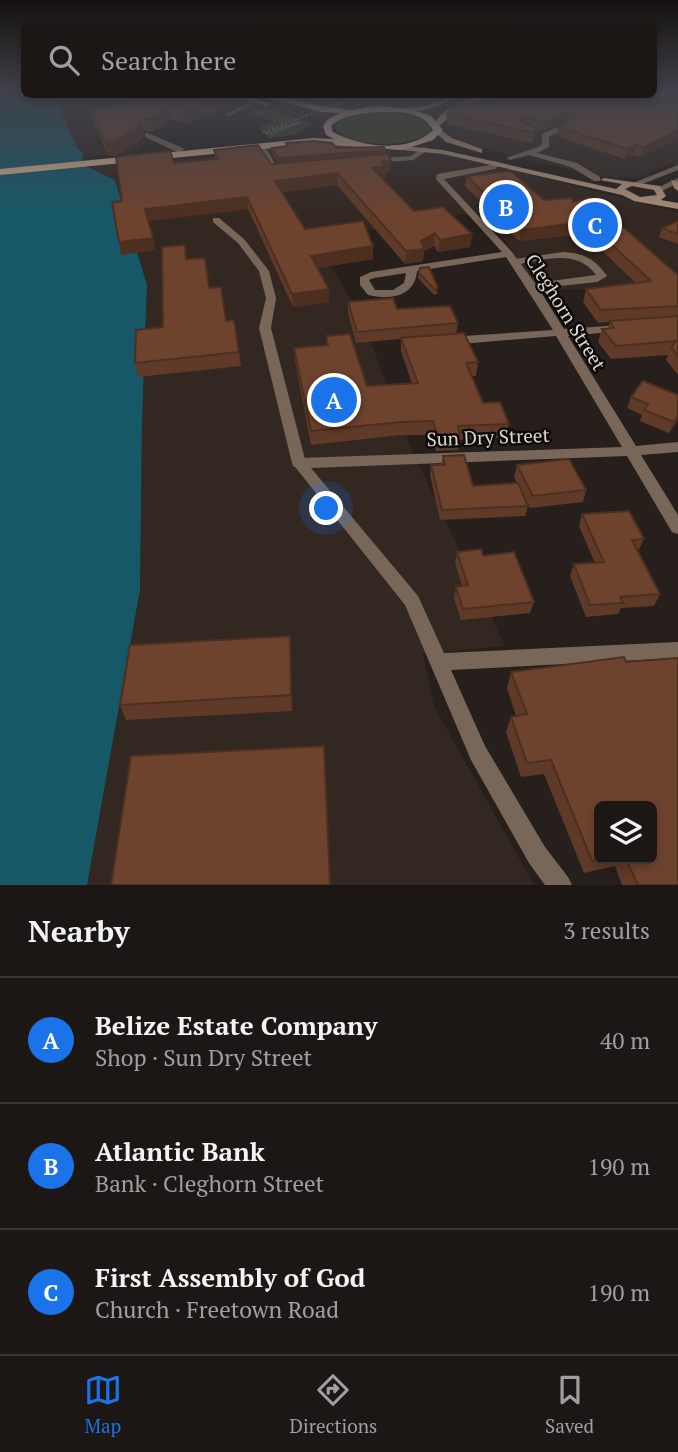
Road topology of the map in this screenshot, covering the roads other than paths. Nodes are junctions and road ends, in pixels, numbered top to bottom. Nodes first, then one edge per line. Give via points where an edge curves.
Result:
1 (148, 135) edge
2 (302, 135) edge
3 (334, 135) edge
4 (431, 135) edge
5 (447, 135) edge
6 (546, 135) edge
7 (348, 142) junction
8 (394, 147) junction
9 (261, 148) junction
10 (426, 149) junction
11 (180, 150) junction
12 (530, 153) junction
13 (123, 158) junction
14 (510, 158) junction
15 (358, 162) edge
16 (497, 163) junction
17 (678, 167) edge
18 (289, 169) edge
19 (0, 172) edge
20 (597, 179) junction
21 (634, 183) junction
22 (677, 183) edge
23 (660, 190) junction
24 (623, 193) junction
25 (678, 196) edge
26 (647, 200) junction
27 (678, 206) edge
28 (216, 220) dead end
29 (512, 258) junction
30 (412, 269) dead end
31 (532, 286) junction
32 (638, 327) edge
33 (559, 331) junction
34 (439, 342) edge
35 (678, 447) edge
36 (632, 452) junction
37 (299, 463) junction
38 (678, 528) edge
39 (678, 650) edge
40 (439, 662) junction
41 (560, 885) edge

1 - 11 street
2 - 11 main road
3 - 7 main road
4 - 8 main road via 425,141
5 - 14 main road via 460,145
6 - 12 street via 546,145
7 - 8 main road
7 - 9 main road
8 - 10 main road
9 - 13 main road
9 - 18 street via 275,170
10 - 15 street via 413,158
10 - 16 main road
11 - 13 main road
12 - 14 street
12 - 20 street via 574,165
13 - 19 main road
14 - 20 main road
16 - 24 main road
16 - 29 street, Cleghorn Street via 440,179
17 - 21 street
20 - 21 main road
21 - 23 main road
21 - 24 main road via 621,187
22 - 23 street
23 - 25 main road
23 - 26 main road via 662,196
24 - 26 main road
26 - 27 main road
28 - 37 street via 241,241 264,271 271,298 265,328
29 - 30 street
29 - 31 street, Cleghorn Street
29 - 31 street via 574,254 586,258 602,276
31 - 33 street, Cleghorn Street
32 - 33 street
33 - 34 street
33 - 36 street, Cleghorn Street
35 - 36 street, Sun Dry Street
36 - 37 street, Sun Dry Street
36 - 38 street, Cleghorn Street
37 - 40 street via 412,601
39 - 40 street
40 - 41 street via 478,753 537,855

